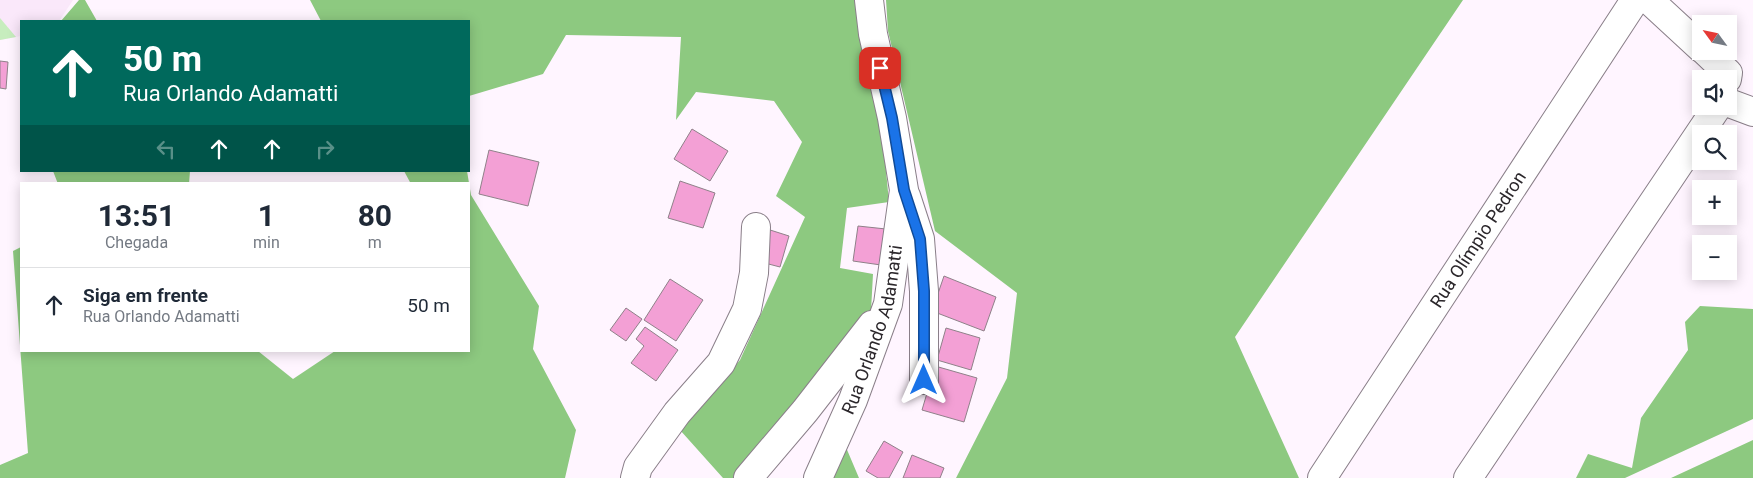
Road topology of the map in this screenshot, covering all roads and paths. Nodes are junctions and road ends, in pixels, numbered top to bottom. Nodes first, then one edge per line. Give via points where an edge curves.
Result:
1 (869, 0) edge
2 (1635, 0) edge
3 (1649, 0) edge
4 (1692, 40) edge
5 (1714, 60) edge
6 (1725, 70) edge
7 (1737, 106) edge
8 (1753, 112) edge
9 (1712, 115) edge
10 (904, 190) junction
11 (756, 227) dead end
12 (888, 304) junction
13 (924, 380) dead end
14 (636, 478) edge
15 (748, 478) edge
16 (818, 478) edge
17 (1322, 478) edge
18 (1468, 478) edge

1 - 10 street, Rua Orlando Adamatti via 872,34 892,118
2 - 17 street, Rua Olímpio Pedron
3 - 4 street
5 - 6 street
7 - 8 street
9 - 18 street
10 - 12 street, Rua Orlando Adamatti
10 - 13 street via 920,239 924,291
11 - 14 street via 748,309 720,363 677,413 638,467
12 - 15 street
12 - 16 street, Rua Orlando Adamatti via 853,400

